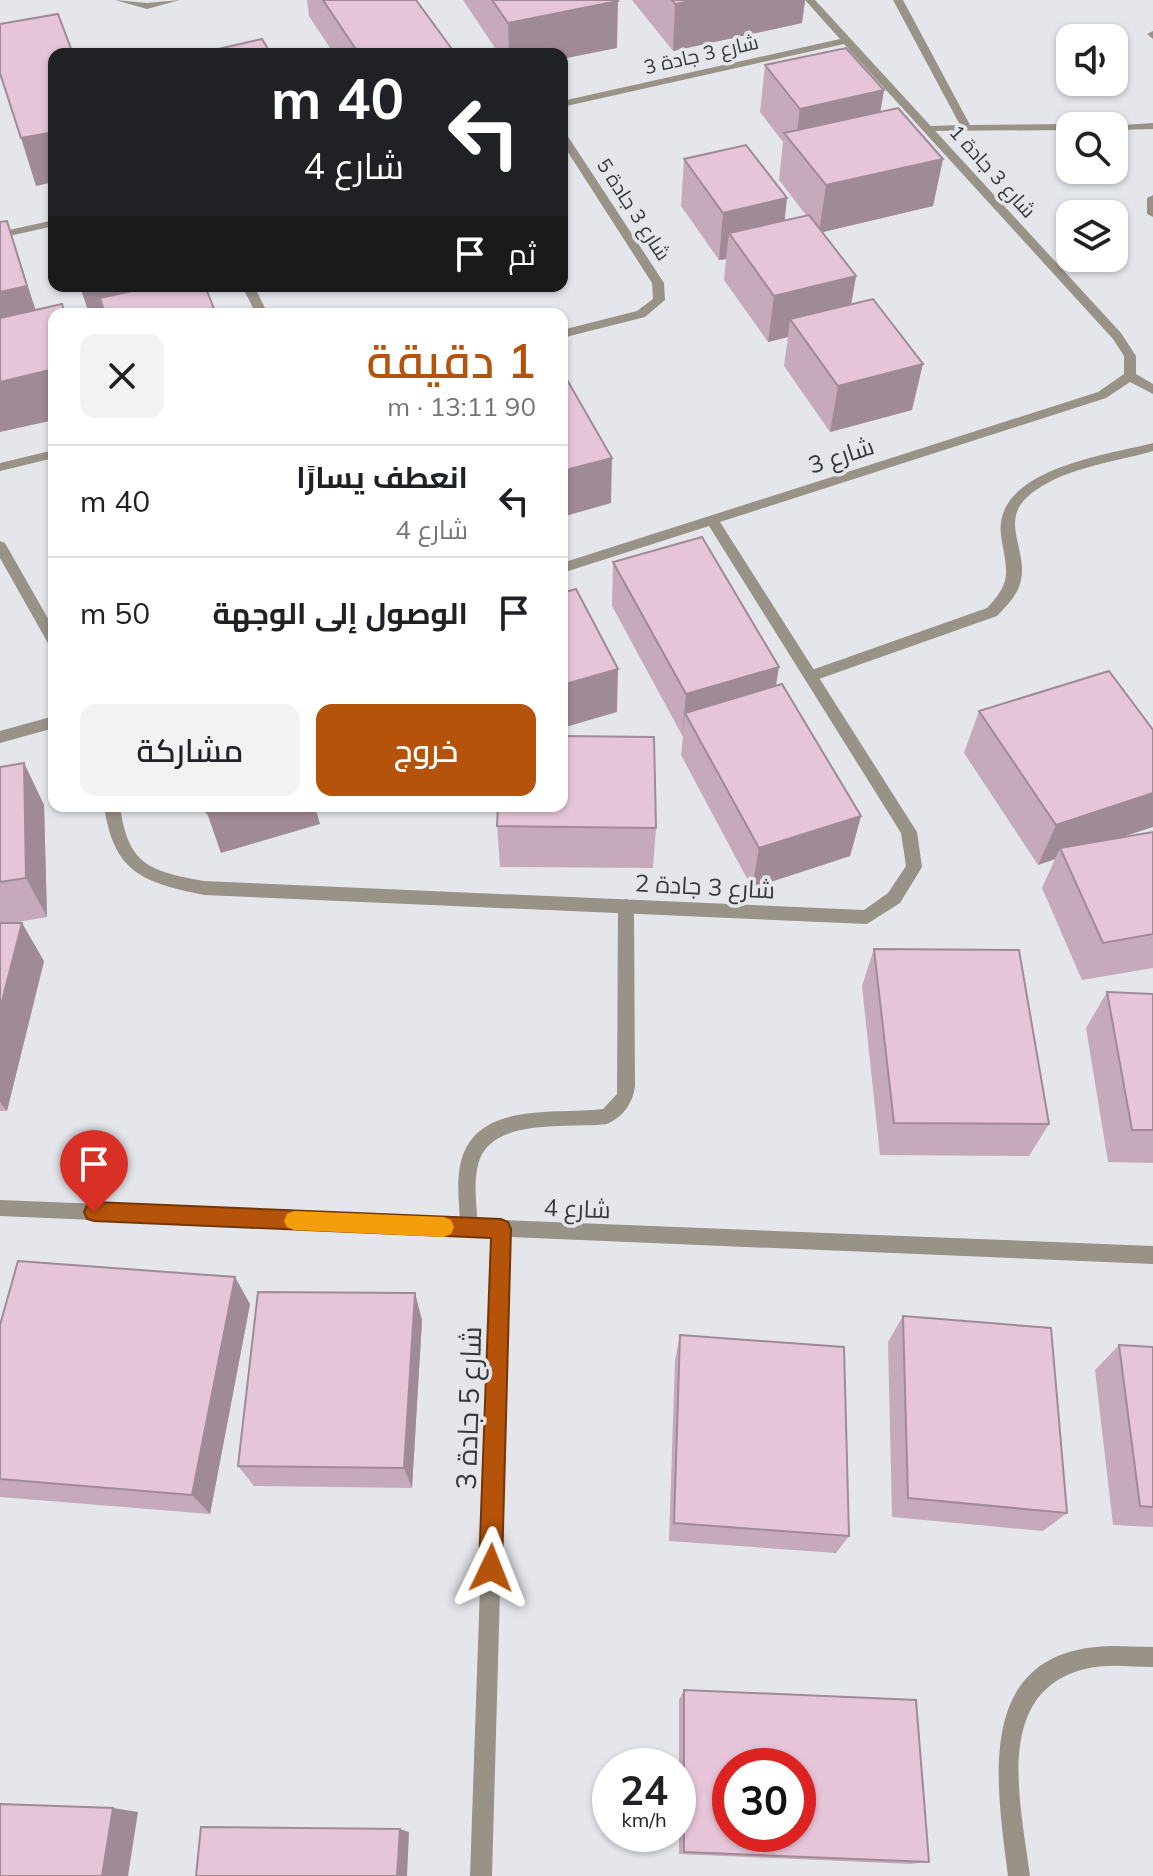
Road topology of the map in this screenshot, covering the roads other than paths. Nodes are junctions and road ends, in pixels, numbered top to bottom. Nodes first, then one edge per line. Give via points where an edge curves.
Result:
1 (120, 0) edge
2 (175, 0) edge
3 (810, 0) edge
4 (898, 0) edge
5 (847, 40) junction
6 (568, 103) edge
7 (1153, 126) edge
8 (1056, 127) edge
9 (1128, 127) edge
10 (931, 129) junction
11 (967, 129) junction
12 (568, 144) edge
13 (1153, 198) edge
14 (1153, 214) edge
15 (48, 224) edge
16 (0, 235) edge
17 (568, 332) edge
18 (1130, 376) junction
19 (1153, 390) edge
20 (1153, 447) edge
21 (48, 455) edge
22 (0, 467) edge
23 (712, 520) junction
24 (0, 546) edge
25 (568, 566) edge
26 (48, 630) edge
27 (811, 676) junction
28 (48, 724) edge
29 (0, 737) edge
30 (113, 812) edge
31 (626, 906) junction
32 (0, 1208) edge
33 (469, 1228) junction
34 (501, 1229) junction
35 (1153, 1255) edge
36 (1153, 1657) edge
37 (481, 1876) edge
38 (1019, 1876) edge

1 - 2 street via 147,6
3 - 5 street, شارع 3 جادة 1
4 - 11 street
5 - 6 street, شارع 3 جادة 3
5 - 10 street, شارع 3 جادة 1
7 - 9 street
8 - 11 street
10 - 11 street
10 - 18 street, شارع 3 جادة 1 via 1117,336 1130,356
12 - 17 street, شارع 3 جادة 5 via 658,283 659,300 641,314
13 - 14 street
15 - 16 street
18 - 19 street
18 - 23 street, شارع 3 via 1102,395
20 - 27 street via 1046,479 1019,496 1010,507 1006,532 1016,581 1006,602 992,612
21 - 22 street
23 - 25 street, شارع 3
23 - 27 street, شارع 3 جادة 2
24 - 26 street
27 - 31 street, شارع 3 جادة 2 via 909,832 914,867 894,898 867,917
28 - 29 street
30 - 31 street, شارع 3 جادة 2 via 119,843 136,864 162,879 204,888
31 - 33 street via 625,1098 607,1116 516,1122 487,1135 469,1161
32 - 33 street, شارع 4
33 - 34 street, شارع 4
34 - 35 street, شارع 4
34 - 37 street, شارع 5 جادة 3
36 - 38 street via 1087,1657 1066,1663 1031,1687 1018,1708 1006,1760

